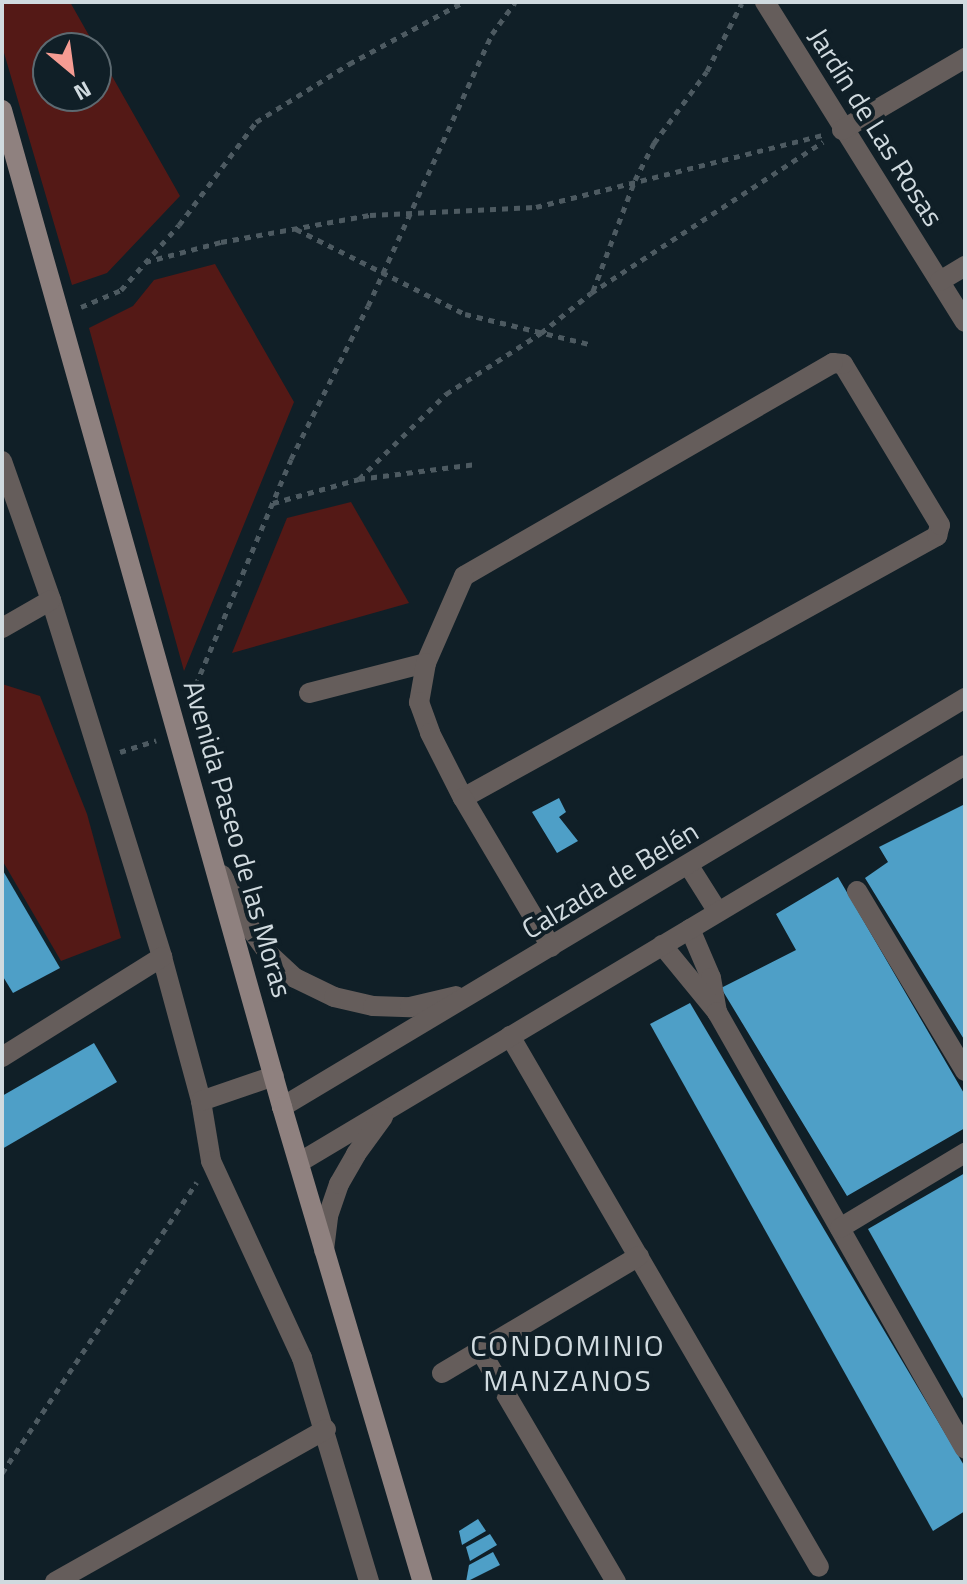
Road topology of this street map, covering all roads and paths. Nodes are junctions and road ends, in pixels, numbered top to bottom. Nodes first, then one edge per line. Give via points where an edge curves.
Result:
1 (463, 2) edge
2 (515, 2) edge
3 (742, 2) edge
4 (765, 2) edge
5 (965, 58) edge
6 (2, 110) edge
7 (842, 130) junction
8 (9, 161) edge
9 (635, 180) junction
10 (409, 213) junction
11 (295, 229) junction
12 (145, 262) junction
13 (965, 266) edge
14 (383, 271) junction
15 (940, 281) junction
16 (591, 293) junction
17 (61, 315) junction
18 (965, 322) edge
19 (541, 333) junction
20 (589, 344) dead end
21 (2, 461) edge
22 (476, 464) dead end
23 (359, 479) junction
24 (272, 503) junction
25 (51, 600) junction
26 (2, 628) edge
27 (426, 663) junction
28 (309, 693) dead end
29 (965, 698) edge
30 (178, 728) junction
31 (101, 759) junction
32 (965, 765) edge
33 (463, 798) junction
34 (217, 866) junction
35 (689, 866) junction
36 (857, 891) dead end
37 (718, 912) junction
38 (690, 929) junction
39 (662, 945) junction
40 (551, 947) junction
41 (162, 957) junction
42 (487, 986) junction
43 (717, 1012) junction
44 (510, 1036) junction
45 (2, 1057) edge
46 (965, 1071) edge
47 (274, 1076) junction
48 (201, 1101) junction
49 (282, 1107) junction
50 (390, 1108) junction
51 (965, 1153) edge
52 (211, 1161) junction
53 (300, 1162) junction
54 (840, 1228) junction
55 (324, 1250) junction
56 (639, 1256) junction
57 (480, 1350) junction
58 (442, 1373) dead end
59 (326, 1429) junction
60 (965, 1449) edge
61 (2, 1473) edge
62 (819, 1567) dead end
63 (55, 1582) edge
64 (369, 1582) edge
65 (423, 1582) edge
66 (616, 1582) edge

1 - 12 path via 256,122
2 - 10 path via 492,34
3 - 9 path via 707,71 654,143
4 - 7 street, Jardín de Las Rosas
5 - 7 street
6 - 8 main road, Avenida Paseo de las Moras
7 - 9 path
7 - 15 street, Jardín de Las Rosas
7 - 16 path
8 - 17 main road, Avenida Paseo de las Moras
9 - 10 path via 536,207
9 - 16 path
10 - 11 path
10 - 14 path
11 - 12 path
11 - 14 path
12 - 17 path via 121,290
13 - 15 street
14 - 19 path via 465,314
14 - 24 path
15 - 18 street, Jardín de Las Rosas
16 - 19 path
17 - 30 main road, Avenida Paseo de las Moras
19 - 20 path
19 - 23 path via 446,394
21 - 25 street
22 - 23 path
23 - 24 path
24 - 30 path
25 - 26 street
25 - 31 street
27 - 28 street
27 - 33 street via 419,702
27 - 33 street via 464,576 833,363 851,373 940,525 937,536
29 - 35 street, Calzada de Belén
30 - 31 path
30 - 34 main road, Avenida Paseo de las Moras
31 - 41 street
32 - 37 street
33 - 40 street
34 - 42 street via 269,954 295,978 334,997 410,1007
34 - 47 main road, Avenida Paseo de las Moras
35 - 37 street
35 - 40 street, Calzada de Belén
36 - 46 street
37 - 38 street
38 - 39 street
38 - 43 street via 711,978
39 - 43 street
39 - 44 street
40 - 42 street, Calzada de Belén
41 - 45 street
41 - 48 street
42 - 49 street, Calzada de Belén
43 - 54 street
44 - 50 street
44 - 56 street
47 - 48 street
47 - 49 main road, Avenida Paseo de las Moras
48 - 52 street
49 - 53 main road, Avenida Paseo de las Moras
50 - 53 street
50 - 55 street via 339,1184
51 - 54 street
52 - 59 street via 302,1358
52 - 61 path
53 - 55 main road, Avenida Paseo de las Moras
54 - 60 street
55 - 65 main road, Avenida Paseo de las Moras
56 - 57 street
56 - 62 street
57 - 58 street
57 - 66 street
59 - 63 street
59 - 64 street

